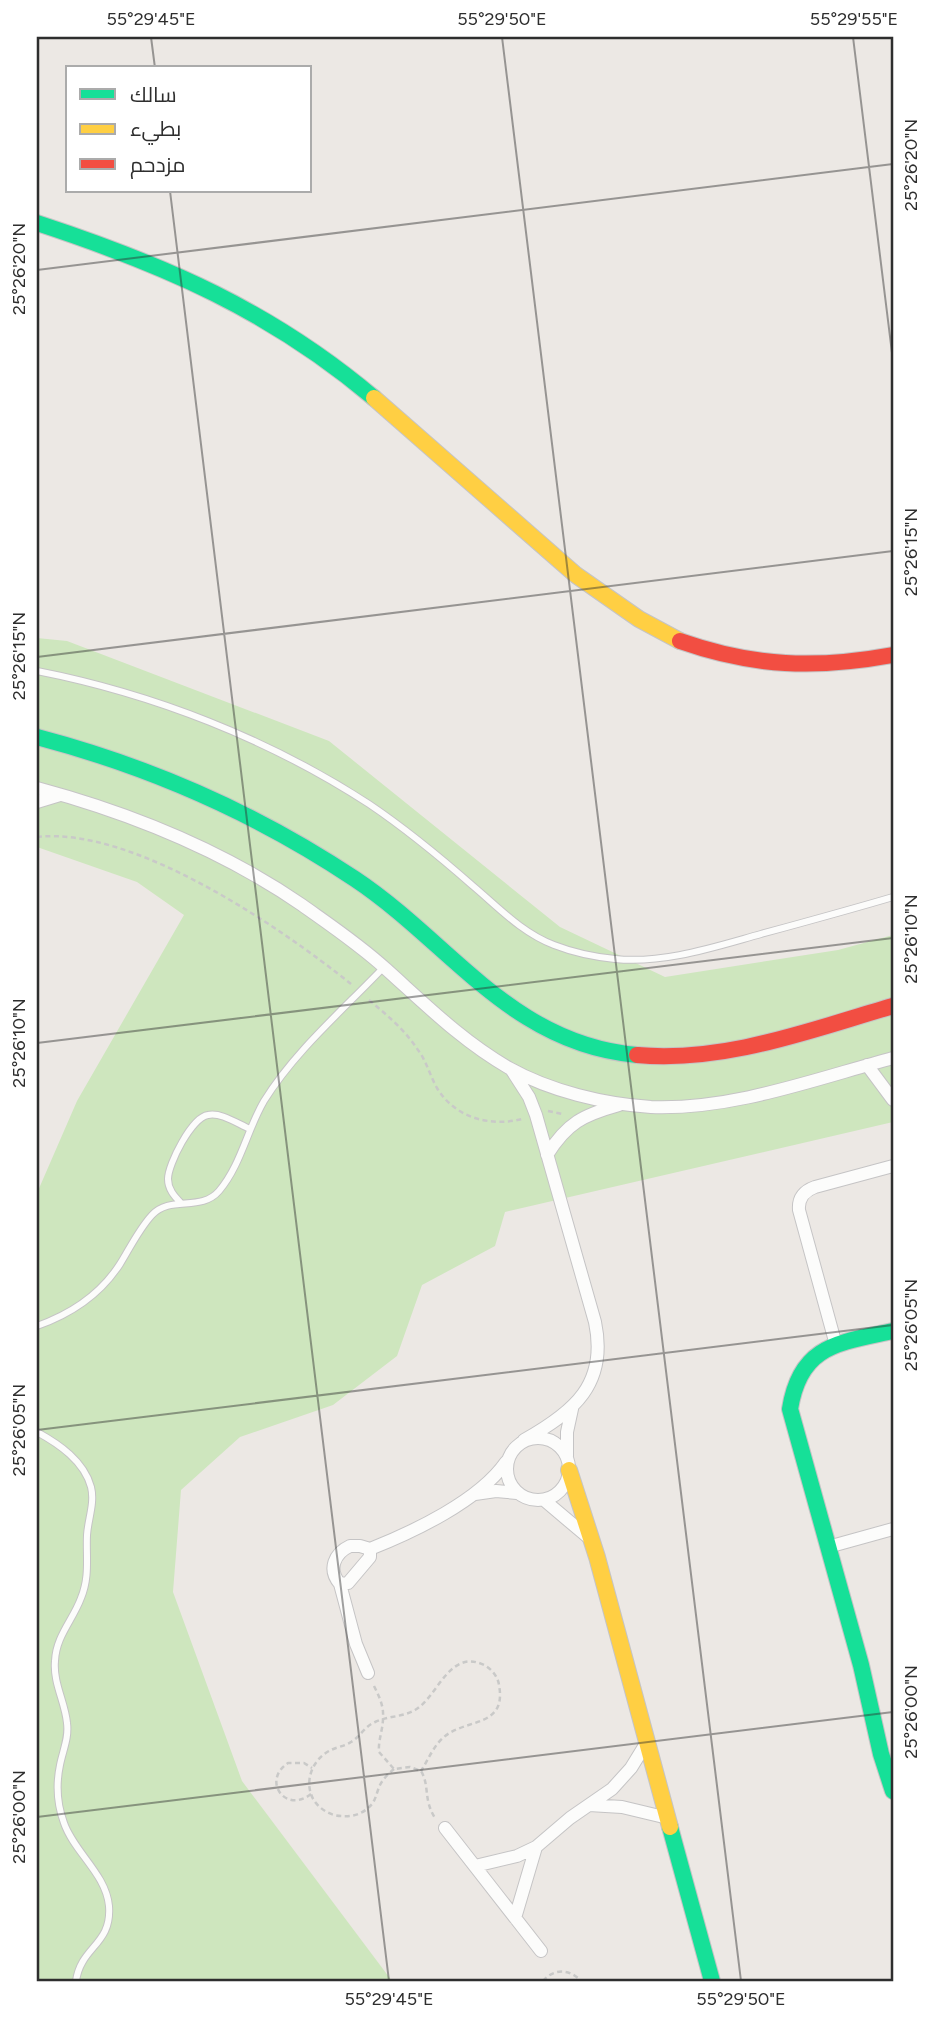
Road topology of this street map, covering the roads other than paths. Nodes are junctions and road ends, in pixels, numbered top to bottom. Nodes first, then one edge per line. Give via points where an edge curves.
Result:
1 (37, 223) edge
2 (893, 655) edge
3 (37, 671) edge
4 (37, 737) edge
5 (37, 788) edge
6 (61, 794) junction
7 (37, 802) edge
8 (893, 897) edge
9 (384, 967) junction
10 (893, 1006) edge
11 (893, 1058) edge
12 (867, 1065) junction
13 (511, 1069) junction
14 (893, 1100) edge
15 (622, 1104) junction
16 (250, 1129) junction
17 (547, 1155) junction
18 (893, 1166) edge
19 (182, 1203) junction
20 (37, 1326) edge
21 (893, 1331) edge
22 (836, 1345) junction
23 (572, 1409) junction
24 (37, 1432) edge
25 (524, 1440) junction
26 (507, 1462) junction
27 (568, 1463) junction
28 (517, 1493) junction
29 (475, 1494) junction
30 (544, 1500) junction
31 (893, 1529) edge
32 (592, 1540) junction
33 (828, 1547) junction
34 (370, 1549) junction
35 (340, 1584) junction
36 (368, 1673) road end
37 (647, 1742) junction
38 (893, 1791) edge
39 (588, 1805) junction
40 (668, 1818) junction
41 (446, 1828) road end
42 (536, 1847) junction
43 (475, 1866) junction
44 (515, 1918) junction
45 (541, 1951) dead end
46 (76, 1981) edge
47 (712, 1981) edge

1 - 2 street via 161,265 279,328 352,379 565,567 622,608 683,643 760,663 802,667
3 - 8 lane via 163,705 219,726 311,771 409,832 526,930 570,950 618,959 657,958 724,945
4 - 10 street via 167,776 263,822 358,881 516,1013 587,1046 664,1058 703,1055
5 - 6 street
6 - 7 street
6 - 9 street via 167,831 223,859 299,903
9 - 13 street via 454,1030
9 - 16 lane via 294,1060
11 - 12 street
12 - 14 street
12 - 15 street via 721,1103 686,1107
13 - 15 street via 565,1090
13 - 17 street via 536,1115
15 - 17 street via 573,1122
16 - 19 lane via 237,1164 217,1193 202,1202
16 - 19 lane via 213,1114 193,1124 168,1175 172,1191
17 - 23 street via 597,1335 593,1375
18 - 22 street via 809,1189 800,1198 799,1210
19 - 20 lane via 154,1212 97,1292 72,1311
21 - 22 street
22 - 33 street via 812,1358 799,1374 790,1409
23 - 25 street
23 - 27 street
24 - 46 lane via 76,1460 92,1490 88,1574 61,1634 54,1662 68,1725 58,1777 59,1806 68,1833 102,1883 109,1906 104,1933 80,1963
25 - 26 street via 510,1452
25 - 27 street via 549,1439
26 - 28 street via 506,1473
26 - 29 street
27 - 30 street via 566,1483
27 - 32 street
28 - 29 street
28 - 30 street
29 - 34 street
30 - 32 street
31 - 33 street
32 - 37 street
33 - 38 street
34 - 35 street via 370,1557 351,1580
34 - 35 street via 350,1546 342,1550 333,1567
35 - 36 street
37 - 39 street via 622,1779
37 - 40 street
39 - 40 street
39 - 42 street
40 - 47 street
41 - 43 street
42 - 43 street
42 - 44 street
43 - 44 street
44 - 45 street

